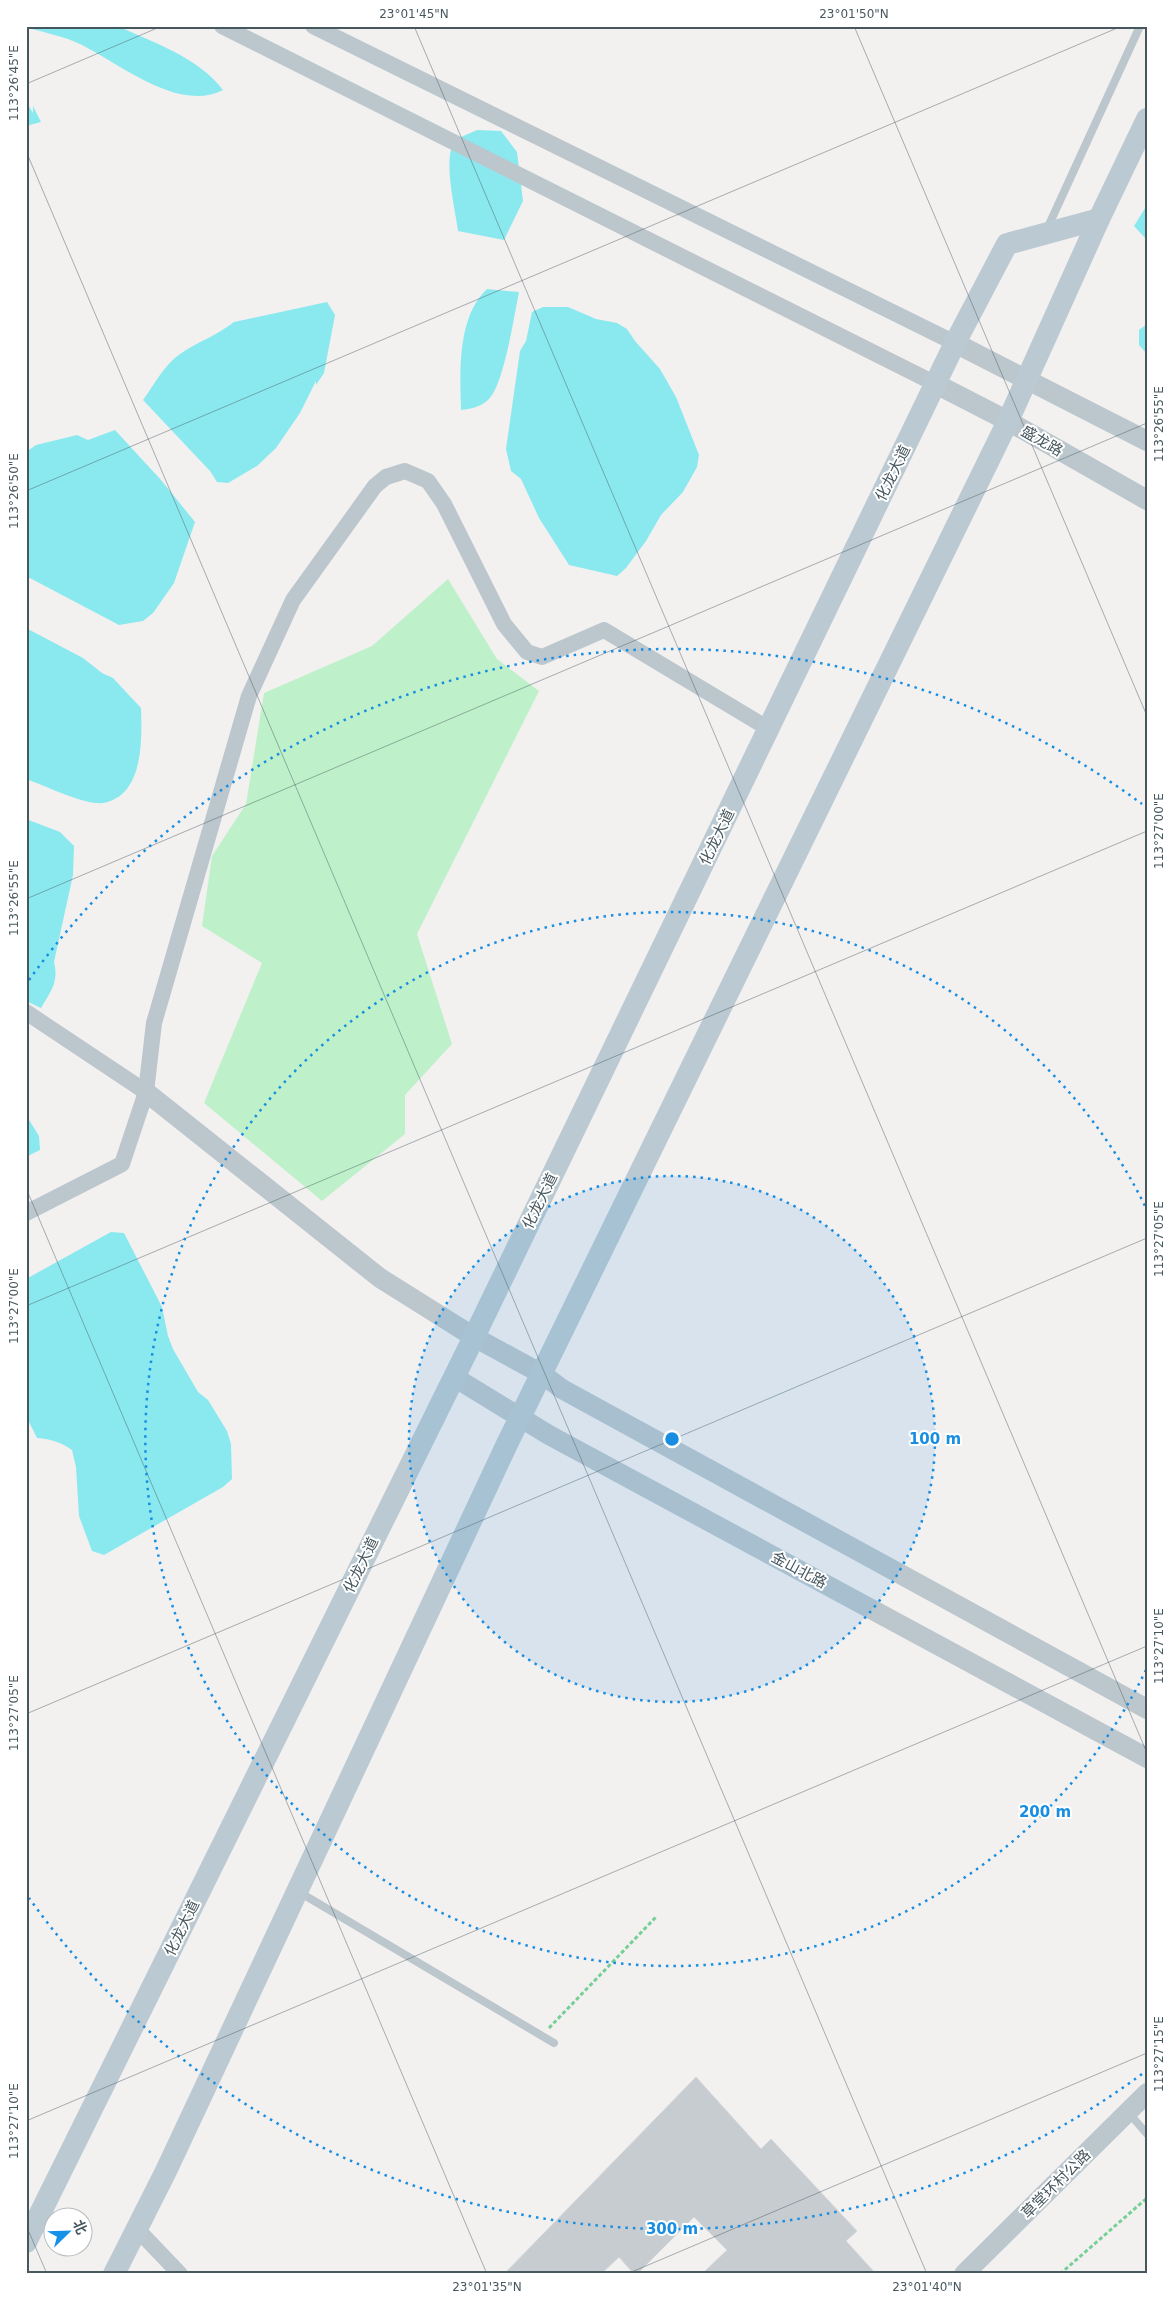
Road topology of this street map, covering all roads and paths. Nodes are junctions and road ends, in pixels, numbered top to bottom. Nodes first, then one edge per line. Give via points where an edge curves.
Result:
1 (222, 26) edge
2 (314, 26) edge
3 (1140, 26) edge
4 (1147, 119) edge
5 (1099, 219) junction
6 (1044, 234) junction
7 (955, 343) junction
8 (1027, 379) junction
9 (936, 384) junction
10 (1008, 421) junction
11 (1147, 441) edge
12 (1147, 500) edge
13 (769, 729) junction
14 (26, 1012) edge
15 (146, 1092) junction
16 (26, 1213) edge
17 (474, 1337) junction
18 (542, 1374) junction
19 (454, 1377) junction
20 (520, 1419) junction
21 (1147, 1709) edge
22 (1147, 1758) edge
23 (297, 1891) junction
24 (656, 1916) dead end
25 (542, 2036) junction
26 (554, 2043) dead end
27 (1147, 2093) edge
28 (1128, 2112) junction
29 (1147, 2134) edge
30 (1147, 2198) edge
31 (136, 2228) junction
32 (26, 2242) edge
33 (114, 2274) edge
34 (180, 2274) edge
35 (964, 2274) edge
36 (1060, 2274) edge

1 - 9 street
2 - 7 street
3 - 6 lane
4 - 5 main road
5 - 6 main road, 化龙大道
5 - 8 main road
6 - 7 main road, 化龙大道 via 1007,244
7 - 8 street
7 - 9 main road, 化龙大道
8 - 10 main road
8 - 11 street
9 - 10 street, 盛龙路
9 - 13 main road, 化龙大道
10 - 12 street, 盛龙路
10 - 18 main road
13 - 15 street via 604,630 542,657 527,652 504,624 444,504 428,481 405,471 386,477 292,600 249,696 154,1023
13 - 17 main road, 化龙大道
14 - 15 street
15 - 16 street via 122,1164
15 - 17 street via 380,1278
17 - 18 street
17 - 19 main road, 化龙大道
18 - 20 main road
18 - 21 street via 562,1389
19 - 20 street, 金山北路
19 - 32 main road, 化龙大道
20 - 22 street, 金山北路
20 - 23 main road
23 - 25 lane
23 - 31 main road
24 - 25 path
25 - 26 lane
27 - 28 street, 草堂环村公路
28 - 29 lane
28 - 35 street, 草堂环村公路
30 - 36 path
31 - 33 main road
31 - 34 street

